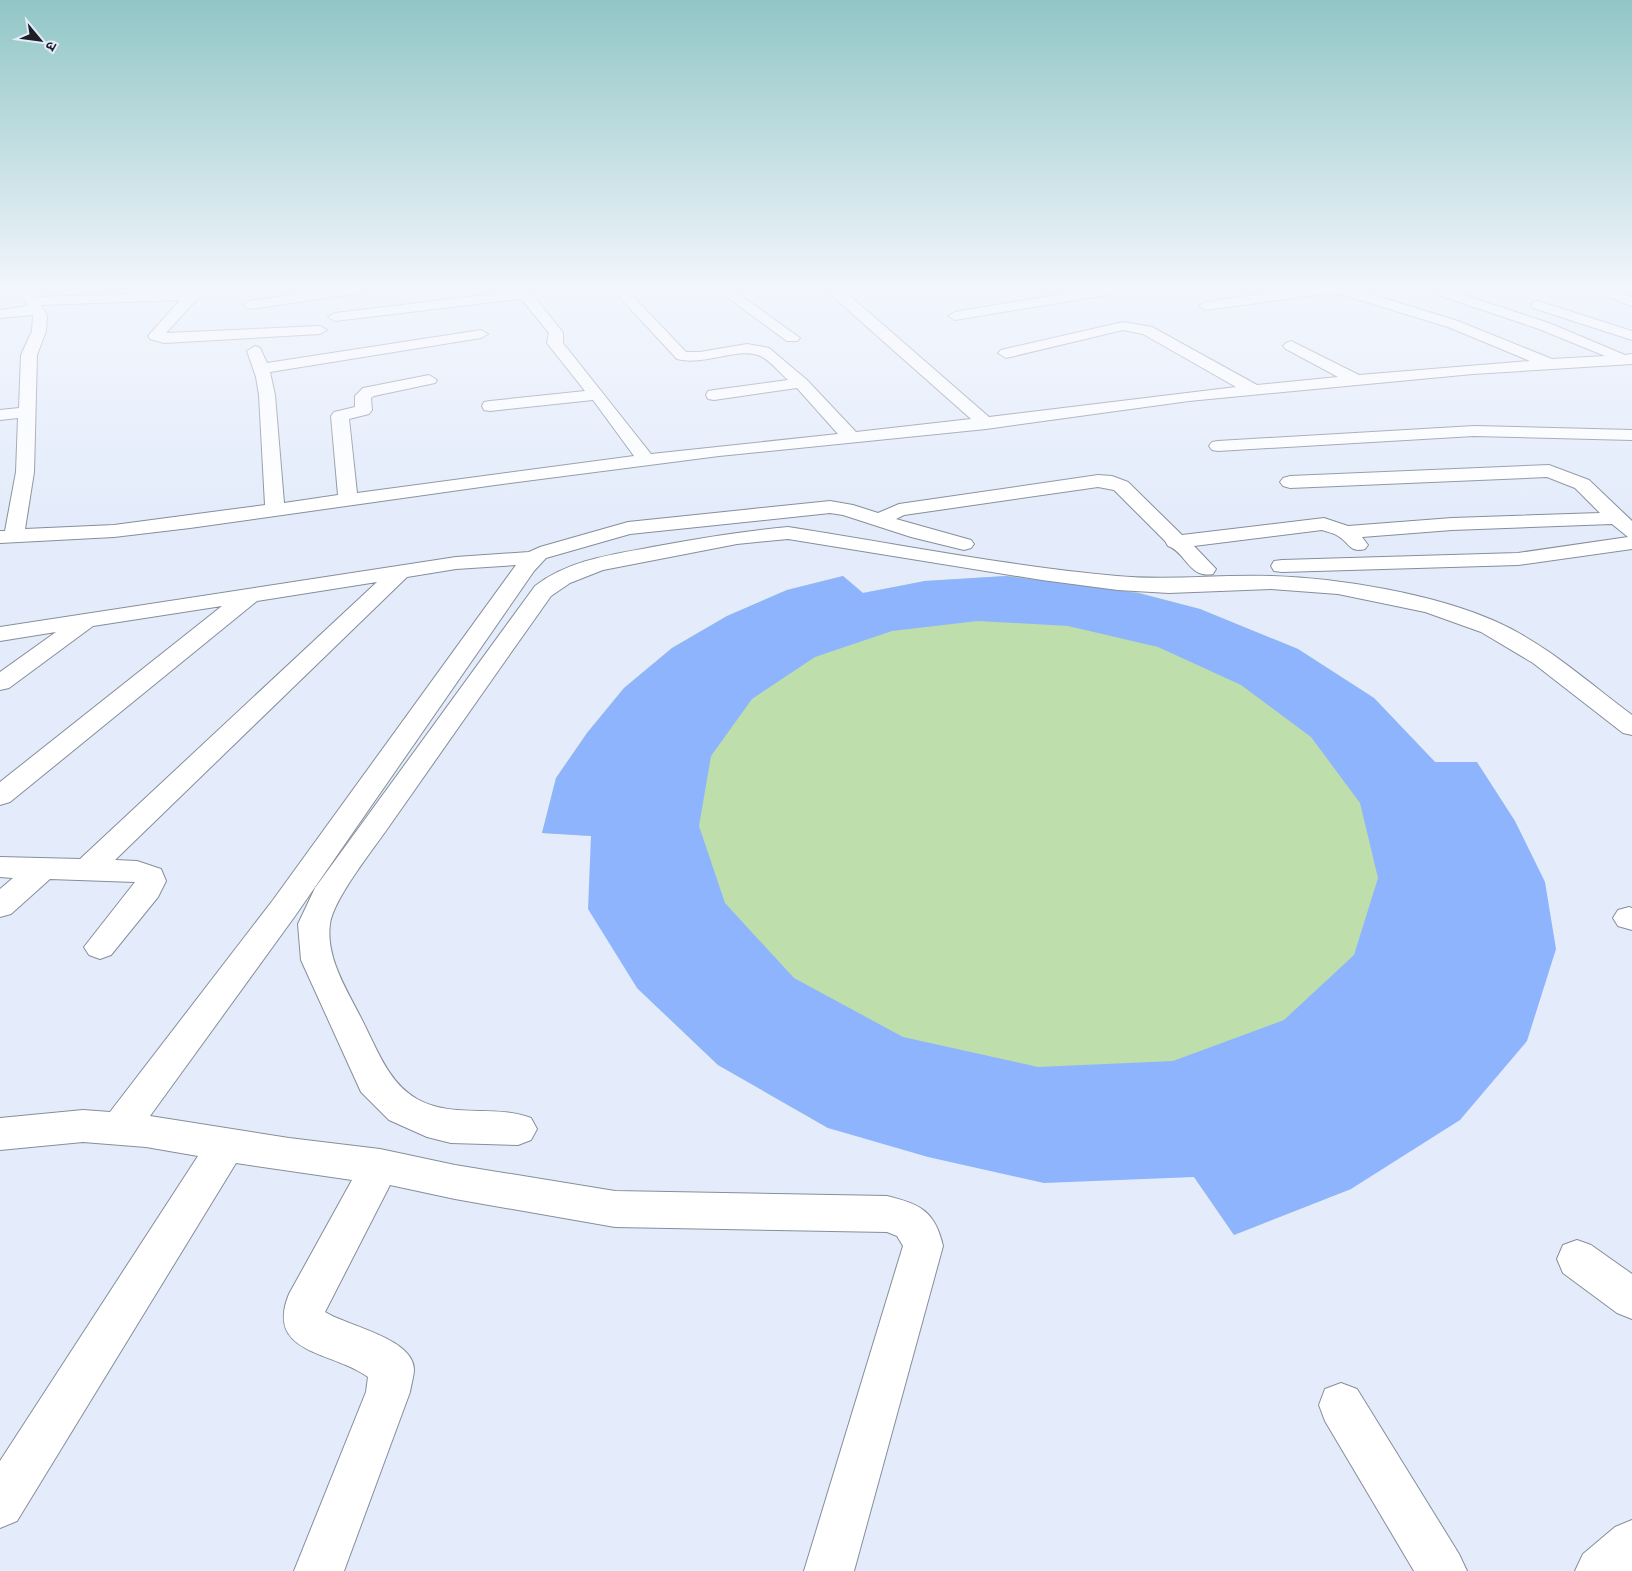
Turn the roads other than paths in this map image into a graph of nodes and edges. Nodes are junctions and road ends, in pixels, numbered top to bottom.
1 (29, 360) edge
2 (258, 360) edge
3 (316, 360) edge
4 (570, 360) edge
5 (777, 360) edge
6 (914, 360) edge
7 (1201, 360) edge
8 (1318, 360) edge
9 (1544, 360) edge
10 (1603, 360) edge
11 (1551, 363) junction
12 (262, 369) junction
13 (430, 380) dead end
14 (1356, 380) junction
15 (801, 383) junction
16 (1256, 391) junction
17 (598, 394) junction
18 (714, 395) dead end
19 (490, 406) dead end
20 (27, 412) junction
21 (0, 415) edge
22 (986, 424) junction
23 (1632, 435) edge
24 (1375, 438) junction
25 (852, 439) junction
26 (1218, 446) dead end
27 (646, 460) junction
28 (1416, 476) junction
29 (1290, 482) dead end
30 (348, 501) junction
31 (275, 511) junction
32 (879, 520) junction
33 (1625, 525) edge
34 (1346, 532) junction
35 (7, 537) edge
36 (1176, 542) junction
37 (1632, 543) edge
38 (532, 558) junction
39 (1374, 563) junction
40 (1205, 569) junction
41 (400, 572) junction
42 (250, 595) junction
43 (88, 620) junction
44 (0, 634) edge
45 (0, 683) edge
46 (1632, 727) edge
47 (0, 796) edge
48 (0, 866) edge
49 (43, 868) junction
50 (88, 869) junction
51 (0, 906) edge
52 (100, 947) dead end
53 (120, 1128) junction
54 (518, 1129) dead end
55 (8, 1139) edge
56 (226, 1145) junction
57 (380, 1166) junction
58 (1577, 1259) dead end
59 (1632, 1299) edge
60 (1342, 1405) dead end
61 (0, 1504) edge
62 (1632, 1544) edge
63 (319, 1571) edge
64 (830, 1571) edge
65 (1442, 1571) edge
66 (1600, 1571) edge

1 - 20 street
2 - 12 street
3 - 12 street
4 - 17 street
5 - 15 street
6 - 22 street
7 - 16 street
8 - 14 street
9 - 11 street
10 - 11 street
11 - 14 street
12 - 31 street
13 - 30 street
14 - 16 street
15 - 18 street
15 - 25 street
16 - 22 street
17 - 19 street
17 - 27 street
20 - 21 street
20 - 35 street
22 - 25 street
23 - 24 street
24 - 26 street
24 - 28 street
25 - 27 street
27 - 30 street
28 - 29 street
28 - 33 street
30 - 31 street
31 - 35 street
32 - 36 street
32 - 38 street
32 - 40 street
33 - 34 street
34 - 36 street
34 - 39 street
36 - 40 street
37 - 39 street
38 - 41 street
38 - 53 street
39 - 40 street
41 - 42 street
41 - 50 street
42 - 43 street
42 - 47 street
43 - 44 street
43 - 45 street
46 - 54 street
48 - 49 street
49 - 50 street
49 - 51 street
50 - 52 street
53 - 55 street
53 - 56 street
56 - 57 street
56 - 61 street
57 - 63 street
57 - 64 street
58 - 59 street
60 - 65 street
62 - 66 street

